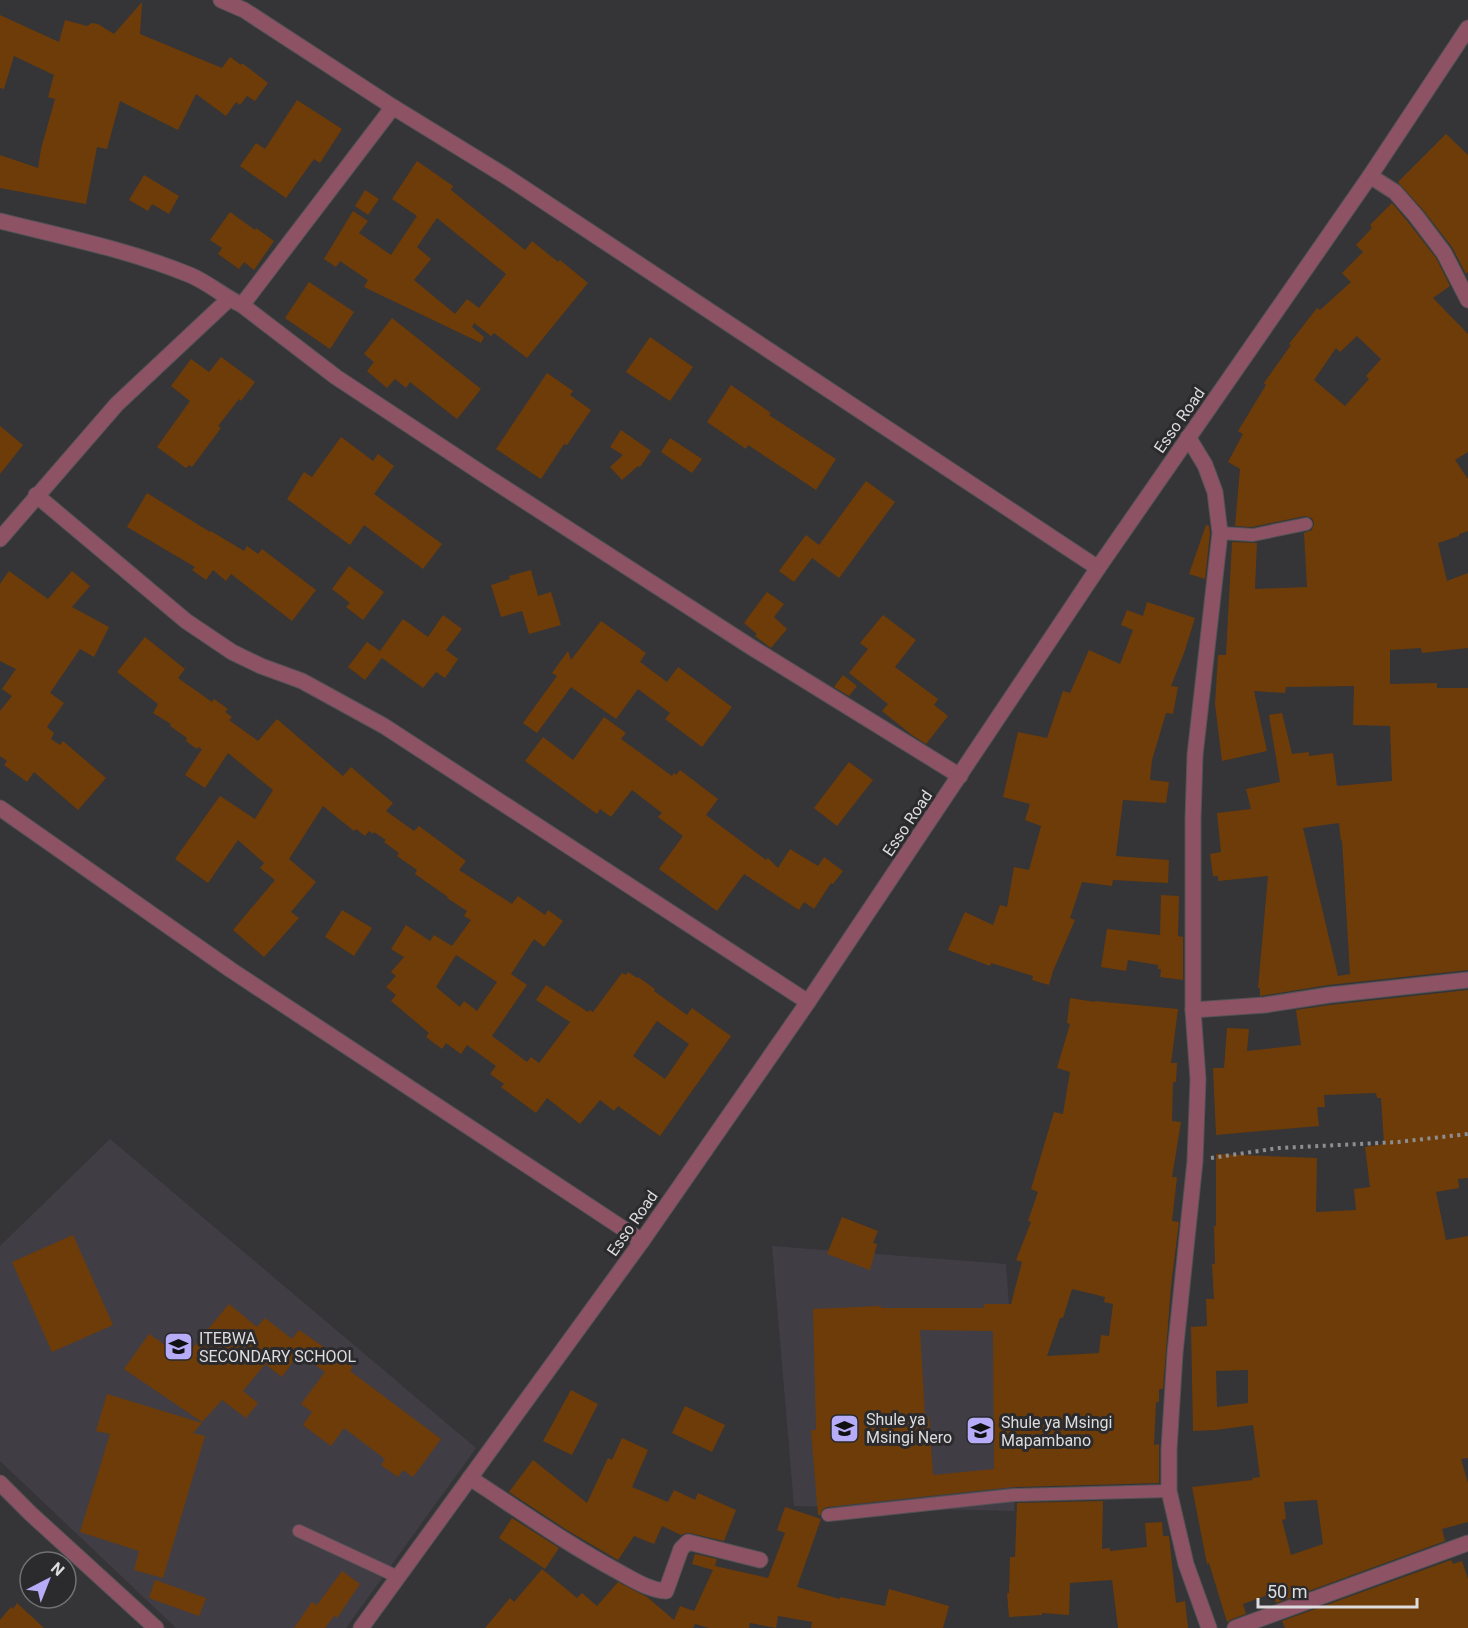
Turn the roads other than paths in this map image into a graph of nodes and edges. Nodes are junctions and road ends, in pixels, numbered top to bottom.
1 (221, 0) edge
2 (1468, 28) edge
3 (393, 107) junction
4 (1370, 176) junction
5 (0, 221) edge
6 (1468, 300) edge
7 (236, 302) junction
8 (1188, 437) junction
9 (36, 495) junction
10 (1306, 524) dead end
11 (1220, 533) junction
12 (0, 539) edge
13 (1098, 568) junction
14 (960, 776) junction
15 (0, 808) edge
16 (1468, 980) edge
17 (808, 1002) junction
18 (1193, 1010) junction
19 (642, 1241) junction
20 (470, 1478) junction
21 (0, 1483) edge
22 (1169, 1491) junction
23 (828, 1515) dead end
24 (299, 1531) dead end
25 (1468, 1543) edge
26 (760, 1560) dead end
27 (398, 1577) junction
28 (156, 1628) edge
29 (361, 1628) edge
30 (1209, 1628) edge
31 (1235, 1628) edge

1 - 3 street
2 - 4 street, Esso Road
3 - 7 street
3 - 13 street
4 - 6 street
4 - 8 street, Esso Road
5 - 7 street
7 - 9 street
7 - 14 street
8 - 11 street
8 - 13 street, Esso Road
9 - 12 street
9 - 17 street
10 - 11 lane
11 - 18 street
13 - 14 street, Esso Road
14 - 17 street, Esso Road
15 - 19 street
16 - 18 street
17 - 19 street, Esso Road
18 - 22 street
19 - 20 street, Esso Road
20 - 26 street
20 - 27 street, Esso Road
21 - 28 street
22 - 23 lane
22 - 30 street
24 - 27 lane
25 - 31 street
27 - 29 street, Esso Road

